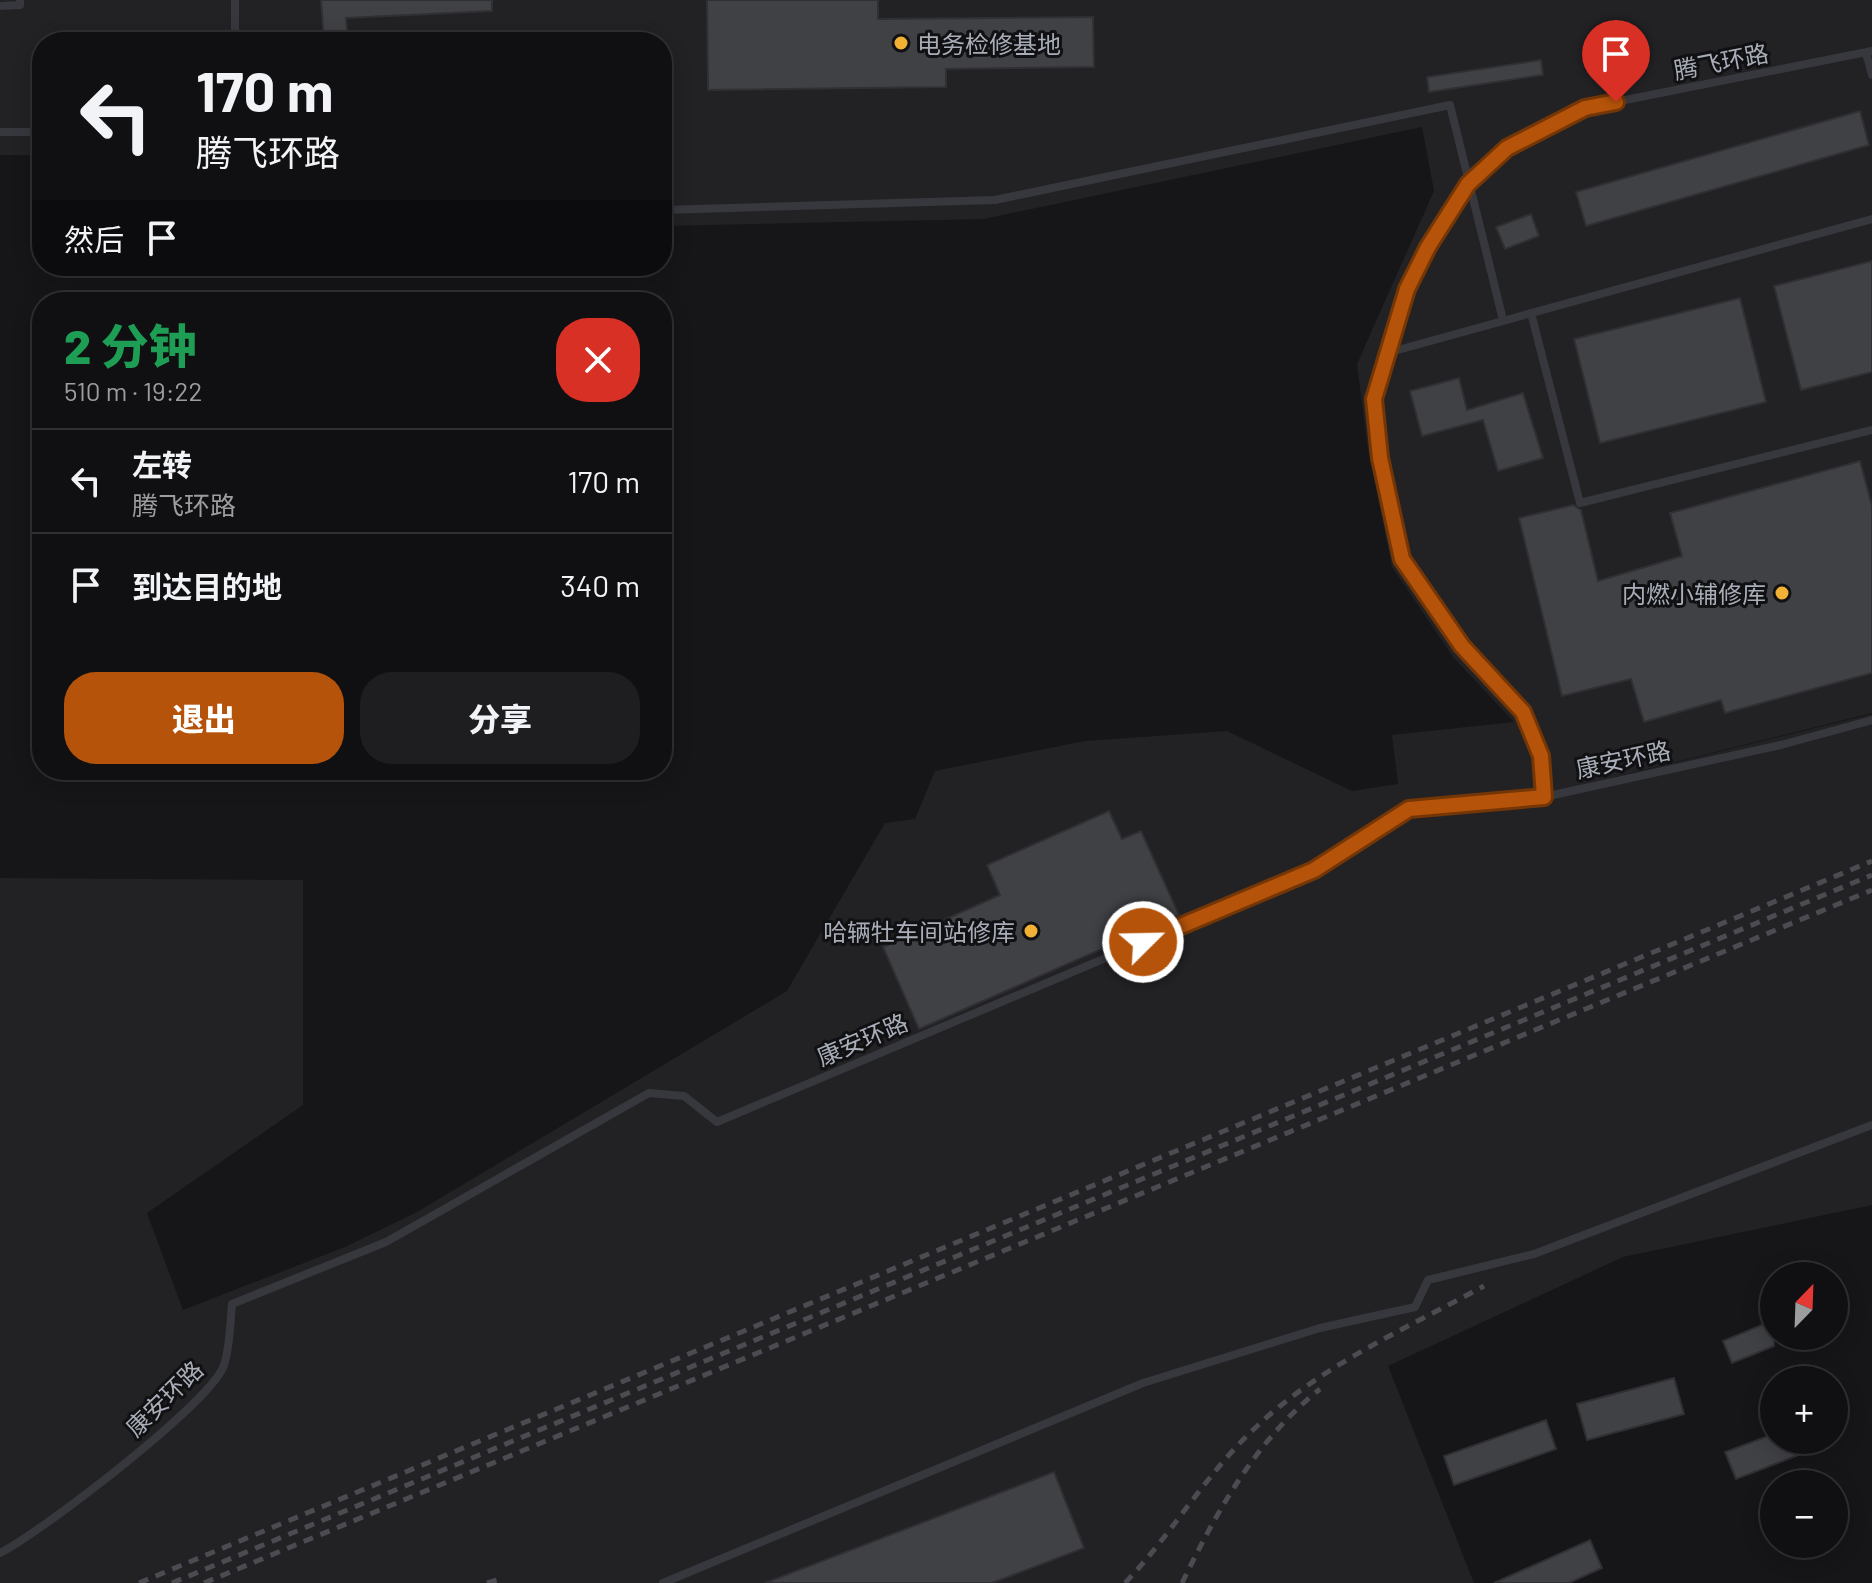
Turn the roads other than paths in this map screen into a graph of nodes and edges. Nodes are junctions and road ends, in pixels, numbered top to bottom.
1 (20, 0) edge
2 (235, 0) edge
3 (0, 6) edge
4 (235, 32) edge
5 (1869, 52) edge
6 (1872, 75) edge
7 (0, 132) edge
8 (32, 132) edge
9 (1468, 184) junction
10 (672, 210) edge
11 (1872, 219) edge
12 (1531, 313) junction
13 (1503, 320) junction
14 (1387, 353) junction
15 (1872, 430) edge
16 (1872, 720) edge
17 (1544, 797) junction
18 (1872, 1125) edge
19 (0, 1553) edge
20 (663, 1583) edge

1 - 3 lane
2 - 4 lane
5 - 6 lane
5 - 9 lane, 腾飞环路
7 - 8 lane
9 - 10 lane
9 - 13 lane
9 - 14 lane, 腾飞环路
11 - 12 lane
12 - 13 lane
12 - 15 lane
13 - 14 lane
14 - 17 lane, 腾飞环路
16 - 17 lane, 康安环路
17 - 19 lane, 康安环路
18 - 20 lane

